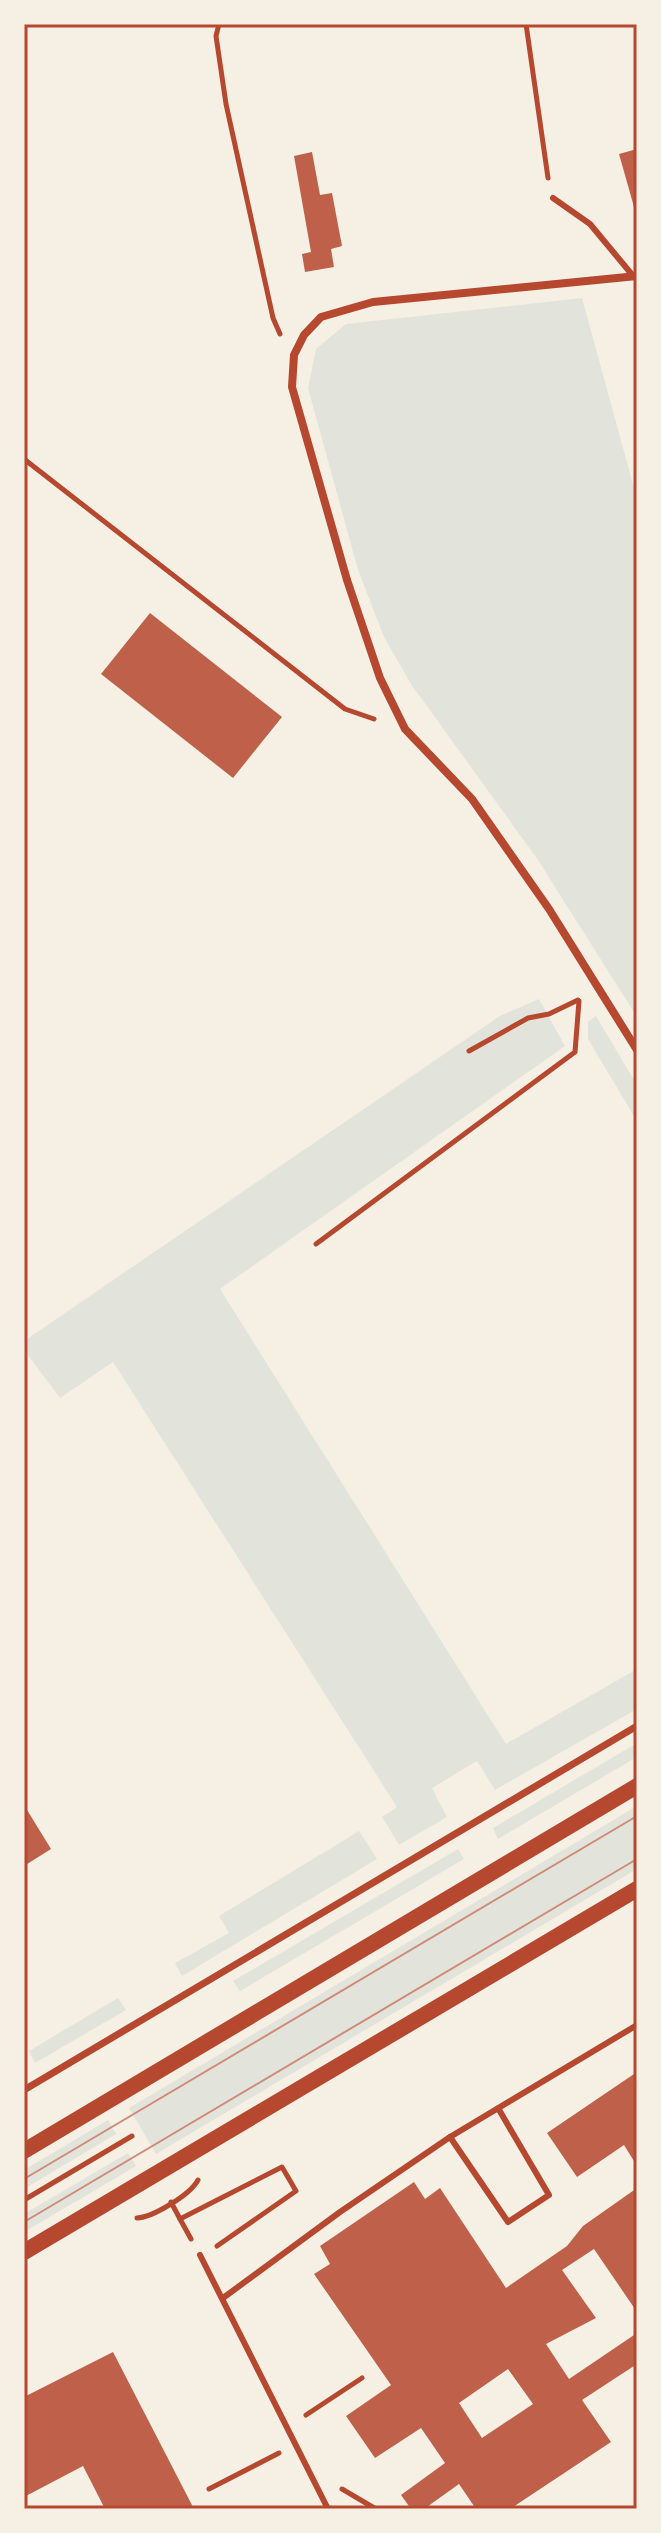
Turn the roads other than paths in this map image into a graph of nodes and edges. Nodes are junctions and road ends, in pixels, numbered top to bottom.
1 (553, 198) road end
2 (635, 277) edge
3 (637, 1050) edge
4 (637, 1726) edge
5 (637, 1786) edge
6 (637, 1889) edge
7 (637, 2025) edge
8 (24, 2090) edge
9 (498, 2108) junction
10 (450, 2137) junction
11 (24, 2151) edge
12 (24, 2252) edge
13 (200, 2255) road end
14 (223, 2298) junction
15 (328, 2509) edge

1 - 2 lane
2 - 3 street
4 - 8 street
5 - 11 main road
6 - 12 main road
7 - 9 lane
9 - 10 lane
9 - 10 lane
10 - 14 lane
13 - 14 lane
14 - 15 lane

